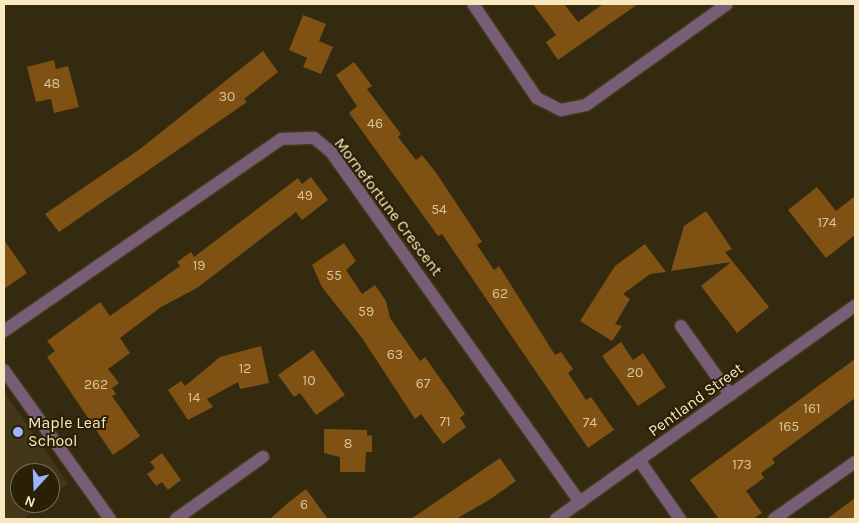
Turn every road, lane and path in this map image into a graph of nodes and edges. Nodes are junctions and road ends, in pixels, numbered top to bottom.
1 (473, 4) edge
2 (727, 4) edge
3 (855, 306) edge
4 (681, 326) dead end
5 (4, 331) edge
6 (4, 370) edge
7 (730, 395) junction
8 (263, 457) dead end
9 (639, 460) junction
10 (855, 462) edge
11 (580, 502) junction
12 (110, 519) edge
13 (176, 519) edge
14 (556, 519) edge
15 (680, 519) edge
16 (774, 519) edge

1 - 2 street
3 - 7 street, Pentland Street
4 - 7 street
5 - 11 street, Mornefortune Crescent
6 - 12 street
7 - 9 street, Pentland Street
8 - 13 street
9 - 11 street, Pentland Street
9 - 15 street
10 - 16 street
11 - 14 street, Pentland Street

